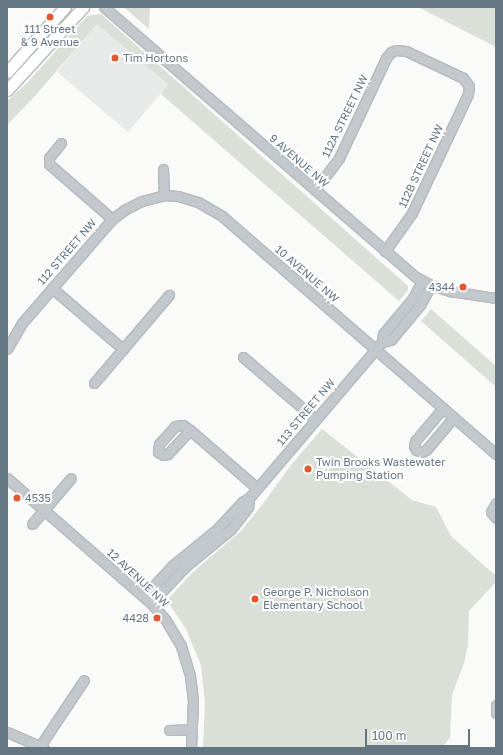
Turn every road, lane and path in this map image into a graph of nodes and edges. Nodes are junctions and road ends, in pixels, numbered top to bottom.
1 (65, 7) edge
2 (83, 7) edge
3 (104, 7) edge
4 (7, 72) edge
5 (469, 86) joint
6 (7, 90) edge
7 (61, 142) dead end
8 (163, 169) dead end
9 (315, 190) junction
10 (164, 195) junction
11 (112, 219) junction
12 (385, 251) junction
13 (422, 280) junction
14 (431, 285) junction
15 (52, 288) junction
16 (169, 295) dead end
17 (496, 298) edge
18 (382, 342) junction
19 (7, 348) edge
20 (122, 349) junction
21 (375, 349) junction
22 (243, 357) dead end
23 (94, 382) dead end
24 (443, 408) junction
25 (454, 417) junction
26 (315, 419) junction
27 (190, 430) dead end
28 (496, 454) edge
29 (7, 478) edge
30 (71, 478) dead end
31 (257, 488) junction
32 (249, 498) junction
33 (496, 503) edge
34 (44, 510) junction
35 (496, 518) edge
36 (32, 524) dead end
37 (144, 596) junction
38 (151, 603) junction
39 (84, 680) dead end
40 (496, 705) edge
41 (496, 713) edge
42 (192, 729) junction
43 (169, 730) dead end
44 (7, 732) edge
45 (42, 747) edge
46 (191, 748) edge

1 - 4 main road
2 - 6 main road
3 - 9 street, 9 AVENUE NW
5 - 9 street, 112A STREET NW
5 - 12 street, 112B STREET NW
7 - 11 street
8 - 10 street
9 - 12 street, 9 AVENUE NW
10 - 11 street, 112 STREET NW
10 - 21 street, 10 AVENUE NW
11 - 15 street, 112 STREET NW
12 - 13 street, 9 AVENUE NW
13 - 14 street, 9 AVENUE NW
13 - 18 street, 113 STREET NW
14 - 17 street, 9 AVENUE NW
14 - 18 street, 113 STREET NW
15 - 19 street, 112 STREET NW
15 - 20 street
16 - 20 street
18 - 21 street, 113 STREET NW
20 - 23 street
21 - 24 street, 10 AVENUE NW
21 - 26 street, 113 STREET NW
22 - 26 street
24 - 25 street, 10 AVENUE NW
24 - 25 street
25 - 28 street, 10 AVENUE NW
26 - 31 street, 113 STREET NW
27 - 31 street
29 - 34 street, 12 AVENUE NW
30 - 34 street
31 - 32 street, 113 STREET NW
32 - 37 street, 113 STREET NW
32 - 38 street, 113 STREET NW
33 - 35 street
34 - 36 street
34 - 37 street, 12 AVENUE NW
37 - 38 street, 12 AVENUE NW
38 - 42 street, 12 AVENUE NW
39 - 45 street
40 - 41 street
42 - 43 street
42 - 46 street, 12 AVENUE NW
44 - 45 street

